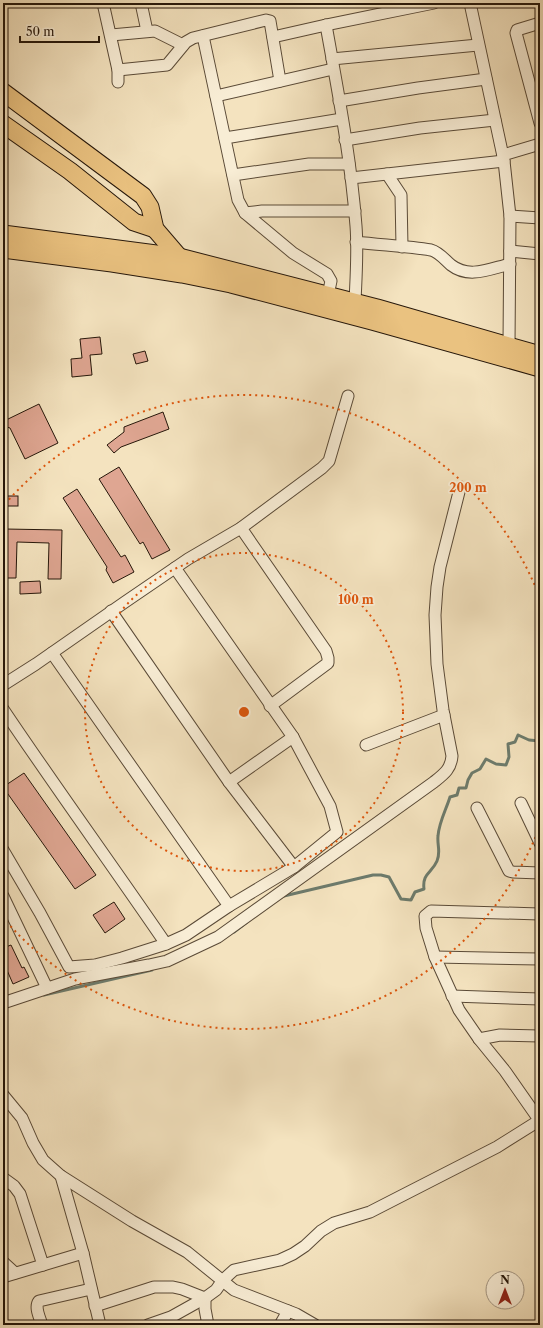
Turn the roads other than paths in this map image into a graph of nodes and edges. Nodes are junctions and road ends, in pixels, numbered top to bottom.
1 (103, 3) edge
2 (141, 3) edge
3 (434, 3) edge
4 (470, 3) edge
5 (540, 23) edge
6 (326, 25) junction
7 (147, 31) junction
8 (111, 35) junction
9 (203, 36) junction
10 (273, 37) junction
11 (183, 45) junction
12 (478, 45) junction
13 (333, 64) junction
14 (118, 70) junction
15 (486, 79) junction
16 (280, 81) junction
17 (118, 82) dead end
18 (3, 92) edge
19 (216, 96) junction
20 (339, 101) junction
21 (342, 120) junction
22 (495, 120) junction
23 (3, 124) edge
24 (540, 124) edge
25 (226, 138) junction
26 (345, 140) junction
27 (540, 144) edge
28 (503, 158) junction
29 (349, 164) junction
30 (387, 174) junction
31 (233, 175) junction
32 (351, 178) junction
33 (355, 211) junction
34 (245, 213) junction
35 (510, 216) junction
36 (540, 218) edge
37 (156, 229) junction
38 (3, 234) edge
39 (356, 242) junction
40 (402, 248) junction
41 (3, 249) edge
42 (510, 251) junction
43 (540, 254) edge
44 (180, 258) junction
45 (510, 264) junction
46 (182, 274) junction
47 (328, 295) junction
48 (355, 302) junction
49 (374, 314) junction
50 (509, 346) junction
51 (540, 355) edge
52 (540, 368) edge
53 (348, 396) dead end
54 (459, 492) dead end
55 (241, 528) junction
56 (175, 568) junction
57 (111, 611) junction
58 (52, 653) junction
59 (3, 685) edge
60 (270, 706) junction
61 (3, 709) edge
62 (444, 715) junction
63 (292, 737) junction
64 (366, 745) dead end
65 (229, 782) junction
66 (521, 804) dead end
67 (477, 808) dead end
68 (540, 843) edge
69 (3, 850) edge
70 (294, 867) junction
71 (540, 873) edge
72 (3, 896) edge
73 (229, 906) junction
74 (540, 914) edge
75 (166, 944) junction
76 (435, 957) junction
77 (540, 958) edge
78 (47, 988) junction
79 (452, 996) junction
80 (540, 998) edge
81 (3, 1003) edge
82 (540, 1036) edge
83 (479, 1039) junction
84 (3, 1095) edge
85 (540, 1120) edge
86 (61, 1176) junction
87 (3, 1178) edge
88 (83, 1253) junction
89 (3, 1262) edge
90 (43, 1265) junction
91 (15, 1273) junction
92 (3, 1277) edge
93 (223, 1280) junction
94 (91, 1289) junction
95 (205, 1298) junction
96 (95, 1306) junction
97 (288, 1311) junction
98 (42, 1325) edge
99 (100, 1325) edge
100 (148, 1325) edge
101 (208, 1325) edge
102 (280, 1325) edge
103 (315, 1325) edge

1 - 8 street
2 - 7 street
3 - 6 street
4 - 12 street
5 - 24 street
6 - 10 street
6 - 13 street
7 - 8 street
7 - 11 street
8 - 14 street
9 - 10 street
9 - 11 street
9 - 19 street
10 - 16 street
11 - 14 street
12 - 13 street
12 - 15 street
13 - 16 street
13 - 20 street
14 - 17 street
15 - 20 street
15 - 22 street
16 - 19 street
18 - 37 main road
19 - 25 street
20 - 21 street
21 - 25 street
21 - 26 street
22 - 26 street
22 - 28 street
23 - 37 main road
25 - 31 street
26 - 29 street
27 - 28 street
28 - 30 street
28 - 35 street
29 - 31 street
29 - 32 street
30 - 32 street
30 - 40 street
31 - 34 street
32 - 33 street
33 - 34 street
33 - 39 street
34 - 47 street
35 - 36 street
35 - 42 street
37 - 44 main road
38 - 44 main road
39 - 40 street
39 - 48 street
40 - 45 street
41 - 46 main road
42 - 43 street
42 - 45 street
44 - 46 main road
44 - 47 main road
45 - 50 street
46 - 49 main road
47 - 48 main road
48 - 49 main road
49 - 50 main road
49 - 52 main road
50 - 51 main road
53 - 55 street
54 - 62 street
55 - 56 street
55 - 60 street
56 - 57 street
56 - 60 street
57 - 58 street
57 - 65 street
58 - 59 street
58 - 73 street
60 - 63 street
61 - 75 street
62 - 64 street
62 - 78 street
63 - 65 street
63 - 70 street
65 - 70 street
66 - 68 street
67 - 71 street
69 - 75 street
70 - 73 street
72 - 78 street
73 - 75 street
74 - 76 street
76 - 77 street
76 - 79 street
78 - 81 street
79 - 80 street
79 - 83 street
82 - 83 street
83 - 85 street
84 - 86 street
85 - 93 street
86 - 88 street
86 - 93 street
87 - 90 street
88 - 90 street
88 - 94 street
89 - 91 street
90 - 91 street
91 - 92 street
93 - 95 street
93 - 97 street
94 - 96 street
94 - 98 street
95 - 96 street
95 - 100 street
95 - 101 street
96 - 99 street
97 - 102 street
97 - 103 street

